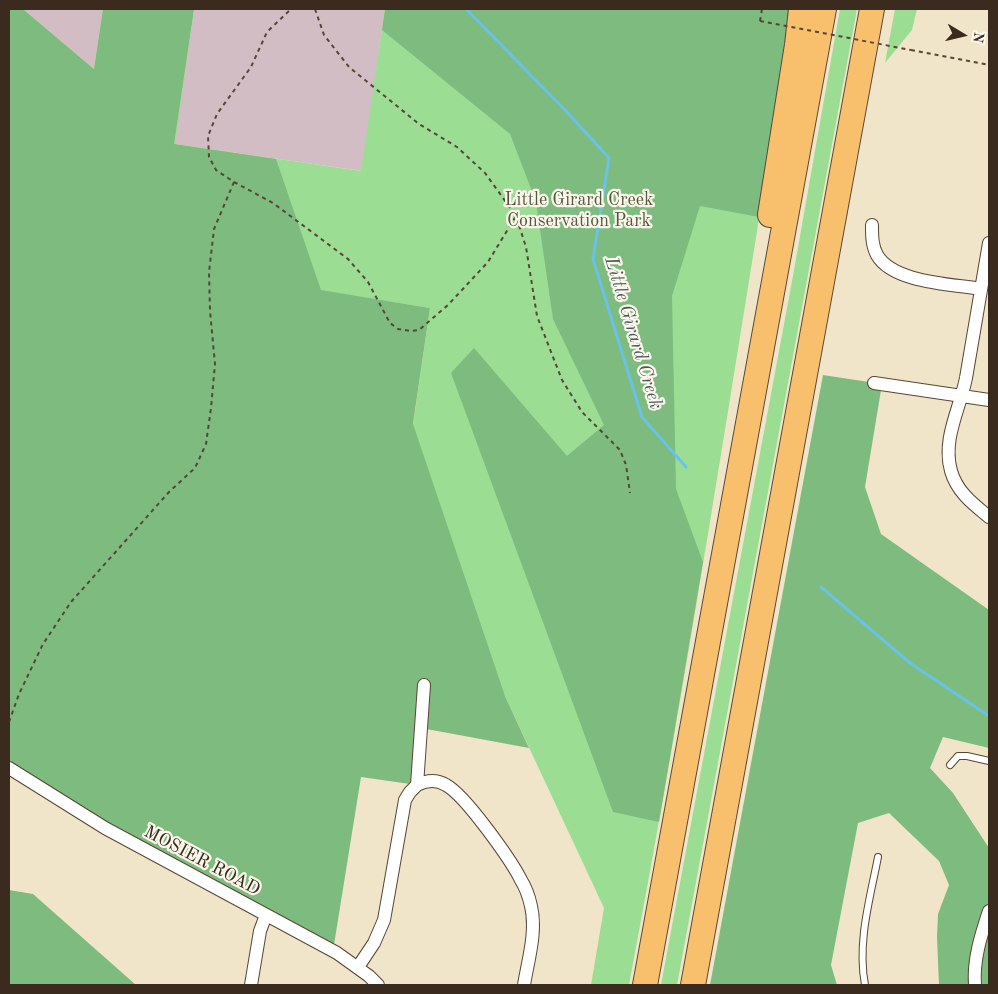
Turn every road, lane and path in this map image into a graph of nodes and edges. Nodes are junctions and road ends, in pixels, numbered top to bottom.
1 (290, 9) edge
2 (315, 9) edge
3 (762, 9) edge
4 (801, 9) edge
5 (824, 9) edge
6 (872, 9) edge
7 (887, 9) edge
8 (989, 65) edge
9 (234, 182) junction
10 (516, 216) junction
11 (833, 223) junction
12 (872, 225) dead end
13 (989, 243) edge
14 (981, 289) junction
15 (874, 383) dead end
16 (755, 384) junction
17 (961, 396) junction
18 (989, 400) edge
19 (630, 494) dead end
20 (989, 517) edge
21 (424, 685) dead end
22 (9, 722) edge
23 (989, 761) edge
24 (950, 765) dead end
25 (9, 768) edge
26 (417, 785) junction
27 (878, 856) dead end
28 (989, 911) edge
29 (266, 915) junction
30 (358, 967) junction
31 (251, 985) edge
32 (378, 985) edge
33 (524, 985) edge
34 (645, 985) edge
35 (693, 985) edge
36 (865, 985) edge
37 (976, 985) edge

1 - 9 path
2 - 10 path
3 - 8 path, bridge
4 - 16 highway
5 - 16 highway
6 - 11 highway
7 - 11 highway
9 - 10 path
9 - 22 path
10 - 19 path
11 - 35 highway
12 - 14 street
13 - 14 street
14 - 17 street
15 - 17 street
16 - 34 highway
17 - 18 street
17 - 20 street
21 - 26 street
23 - 24 lane
25 - 29 street, MOSIER ROAD
26 - 30 street
26 - 33 street
27 - 36 lane
28 - 37 street
29 - 30 street, MOSIER ROAD
29 - 31 street
30 - 32 street, MOSIER ROAD

